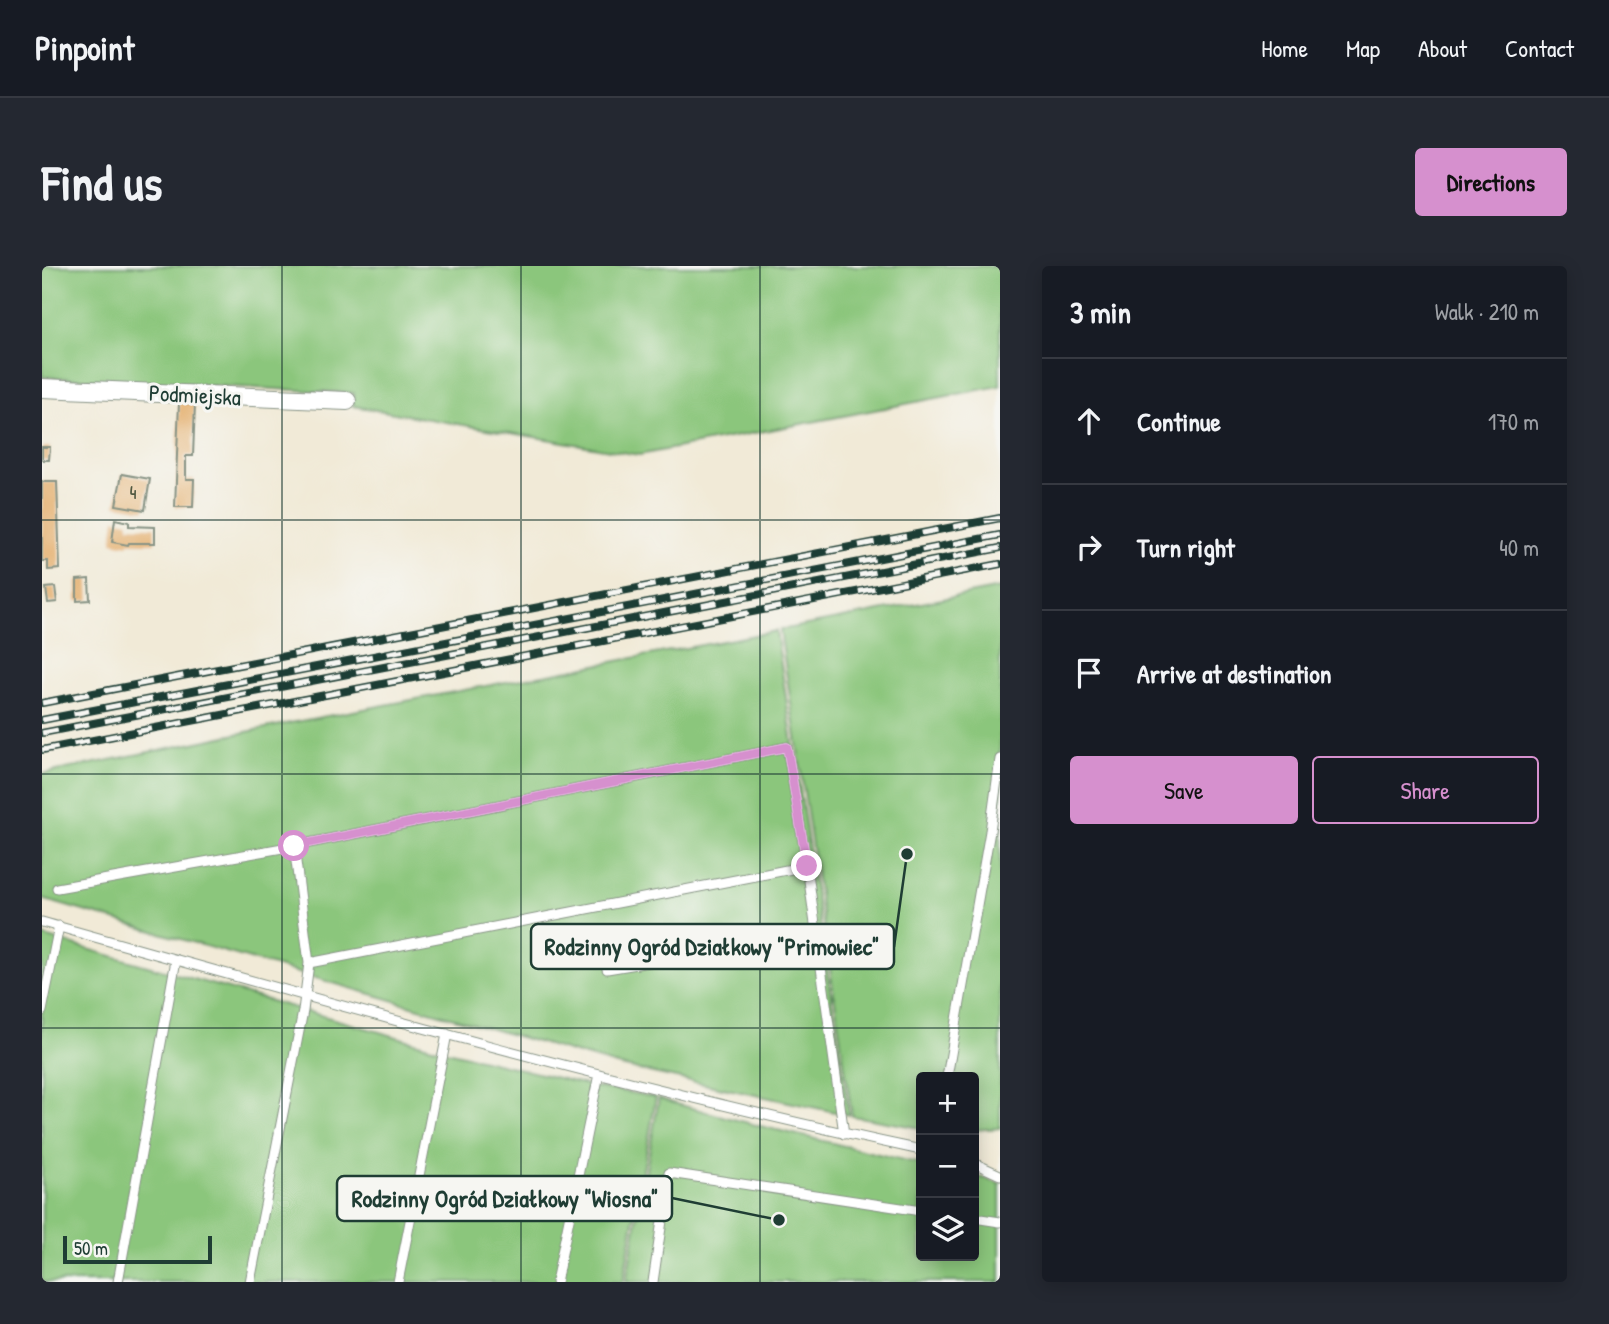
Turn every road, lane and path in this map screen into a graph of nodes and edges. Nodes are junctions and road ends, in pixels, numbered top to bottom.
1 (42, 388) edge
2 (347, 401) dead end
3 (1000, 759) edge
4 (995, 830) edge
5 (294, 846) junction
6 (807, 866) junction
7 (57, 888) dead end
8 (42, 922) edge
9 (59, 926) junction
10 (818, 934) junction
11 (176, 960) junction
12 (309, 963) junction
13 (607, 969) dead end
14 (305, 996) junction
15 (42, 1007) edge
16 (447, 1034) junction
17 (948, 1072) edge
18 (599, 1074) junction
19 (844, 1134) junction
20 (916, 1149) edge
21 (979, 1165) edge
22 (1000, 1175) edge
23 (916, 1210) edge
24 (979, 1219) edge
25 (1000, 1222) edge
26 (118, 1282) edge
27 (250, 1282) edge
28 (398, 1282) edge
29 (556, 1282) edge
30 (653, 1282) edge

1 - 2 street, Podmiejska
3 - 4 lane
4 - 17 lane
5 - 6 lane
5 - 7 lane
5 - 12 lane
6 - 10 lane
6 - 12 lane
8 - 9 lane
9 - 11 lane
9 - 15 lane
10 - 13 lane
10 - 19 lane
11 - 14 lane
11 - 26 lane
12 - 14 lane
14 - 16 lane
14 - 27 lane
16 - 18 lane
16 - 28 lane
18 - 19 lane
18 - 29 lane
19 - 20 lane
21 - 22 lane
23 - 30 lane
24 - 25 lane

